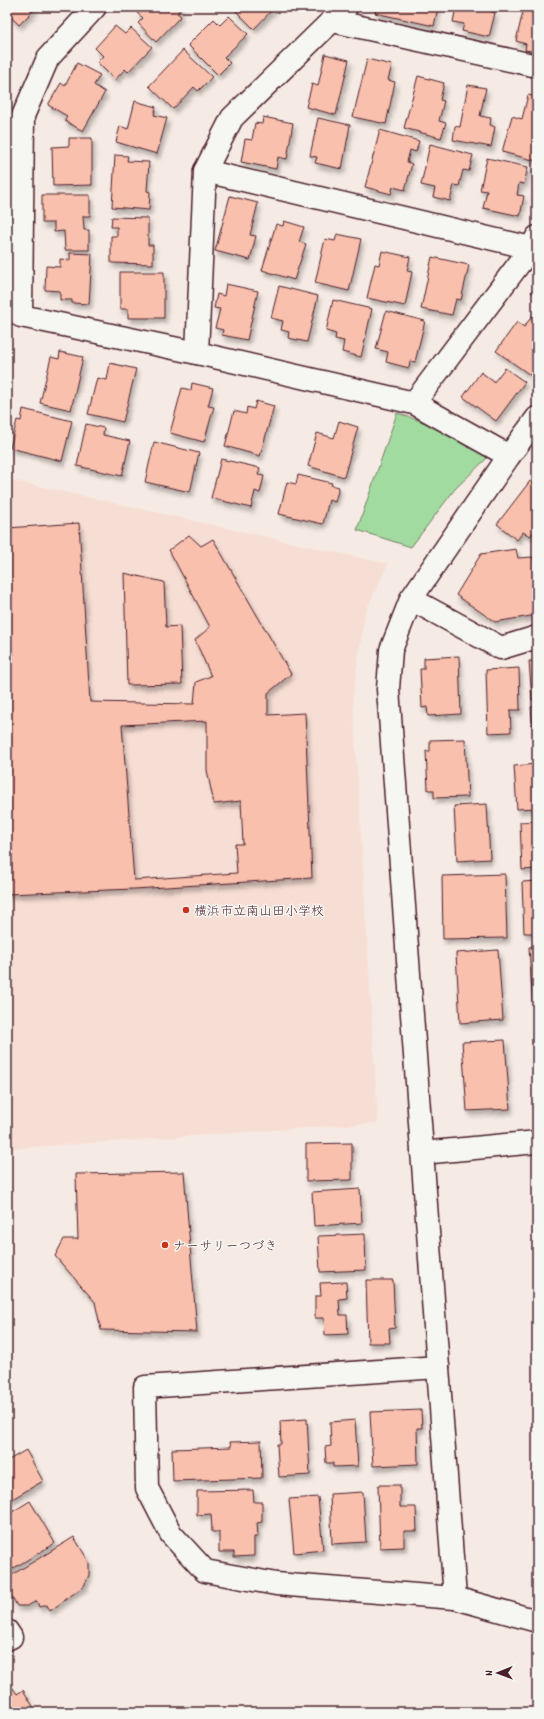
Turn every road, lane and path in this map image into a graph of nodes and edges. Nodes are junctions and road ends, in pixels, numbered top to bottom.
1 (95, 7) edge
2 (339, 14) edge
3 (537, 66) edge
4 (205, 171) junction
5 (534, 242) edge
6 (197, 353) junction
7 (414, 403) junction
8 (537, 418) edge
9 (509, 456) junction
10 (411, 599) junction
11 (537, 638) edge
12 (537, 1142) edge
13 (422, 1153) junction
14 (438, 1367) junction
15 (455, 1598) junction
16 (537, 1621) edge
17 (7, 1631) edge
18 (7, 1639) edge

1 - 6 street
2 - 3 street
2 - 4 street
4 - 5 street
4 - 6 street
5 - 7 street
6 - 7 street
7 - 9 street
8 - 9 street
9 - 10 street
10 - 11 street
10 - 13 street
12 - 13 street
13 - 14 street
14 - 15 street
14 - 15 street
15 - 16 street
17 - 18 street

